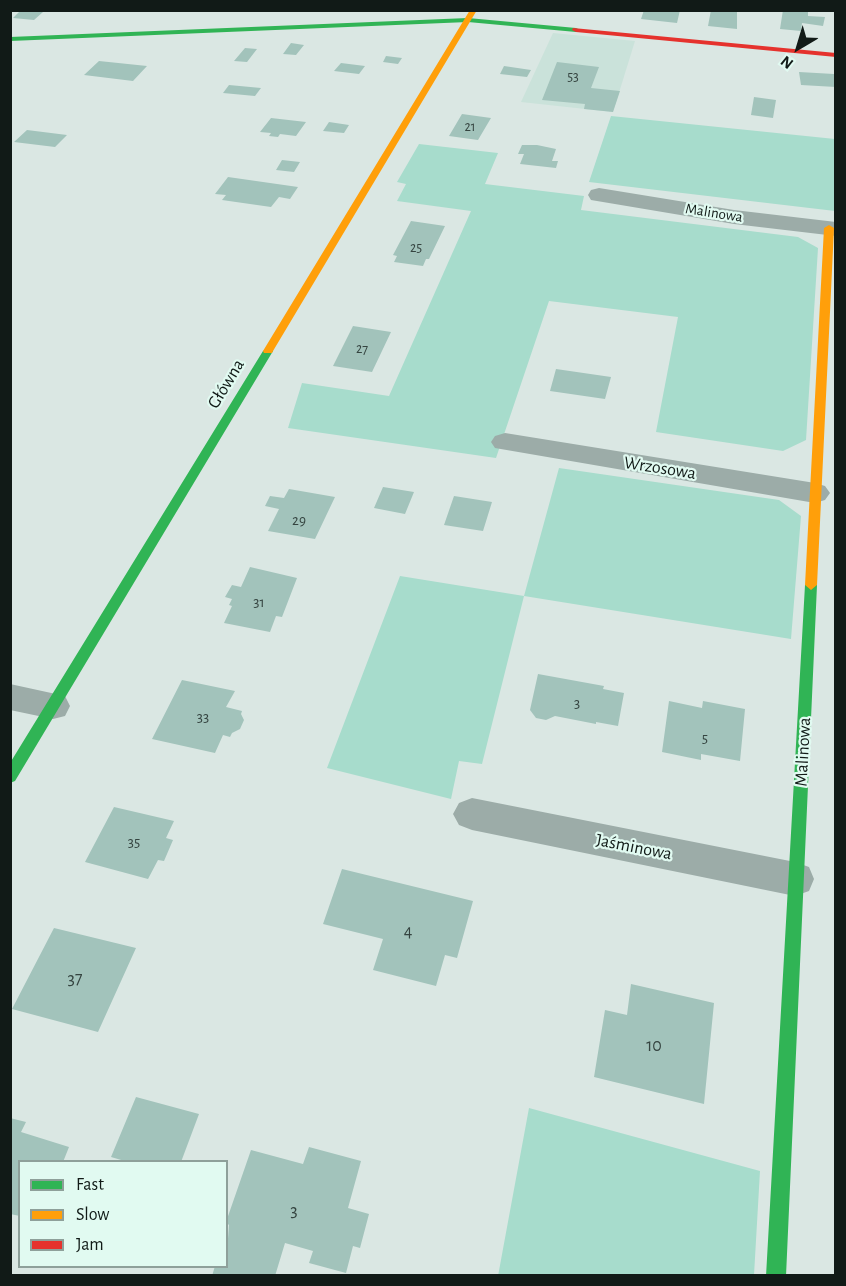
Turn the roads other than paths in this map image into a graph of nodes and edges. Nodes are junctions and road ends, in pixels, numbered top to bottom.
1 (471, 15) edge
2 (10, 39) edge
3 (836, 55) edge
4 (599, 195) dead end
5 (832, 229) edge
6 (505, 442) dead end
7 (815, 494) junction
8 (10, 697) edge
9 (53, 706) junction
10 (10, 777) edge
11 (472, 814) dead end
12 (795, 879) junction
13 (776, 1275) edge

1 - 2 street
1 - 3 street
1 - 9 street, Główna
4 - 5 street, Malinowa
5 - 7 street, Malinowa
6 - 7 street, Wrzosowa
7 - 12 street, Malinowa
8 - 9 street
9 - 10 street, Główna
11 - 12 street, Jaśminowa
12 - 13 street, Malinowa

